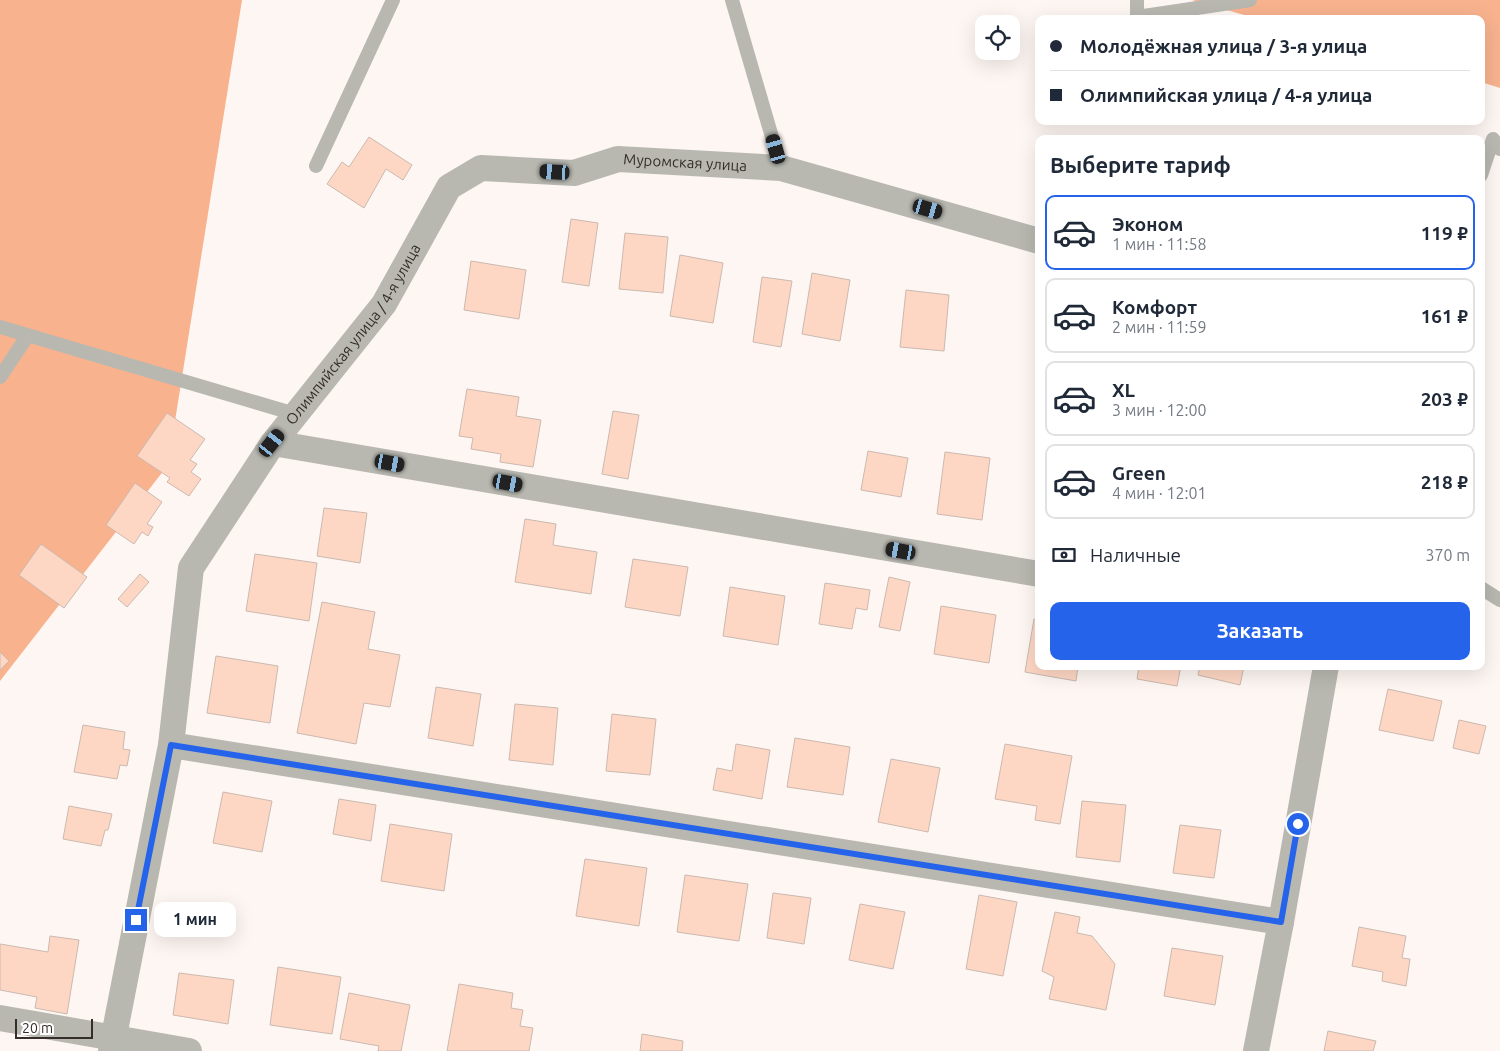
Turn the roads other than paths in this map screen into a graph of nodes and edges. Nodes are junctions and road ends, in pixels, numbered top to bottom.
1 (393, 0) edge
2 (732, 0) edge
3 (1137, 0) edge
4 (1250, 0) edge
5 (1138, 15) edge
6 (1151, 15) edge
7 (1500, 150) edge
8 (1485, 163) edge
9 (316, 166) dead end
10 (781, 168) junction
11 (449, 187) joint
12 (1035, 239) edge
13 (0, 327) edge
14 (28, 336) junction
15 (0, 378) edge
16 (296, 414) junction
17 (272, 443) junction
18 (1035, 573) edge
19 (1485, 591) edge
20 (1500, 600) edge
21 (1325, 670) edge
22 (171, 745) junction
23 (1281, 922) junction
24 (0, 1018) edge
25 (112, 1044) edge
26 (189, 1051) edge
27 (1256, 1051) edge

1 - 9 lane
2 - 10 lane
3 - 5 lane
4 - 6 lane
7 - 8 lane
10 - 11 street, Муромская улица
10 - 12 street, Муромская улица
11 - 16 street, Олимпийская улица / 4-я улица
13 - 14 lane
14 - 15 lane
14 - 16 lane
16 - 17 street, Олимпийская улица / 4-я улица
17 - 18 street
17 - 22 street, Олимпийская улица / 4-я улица
19 - 20 lane
21 - 23 street
22 - 23 street
22 - 25 street, Олимпийская улица / 4-я улица
23 - 27 street
24 - 25 street
25 - 26 street

